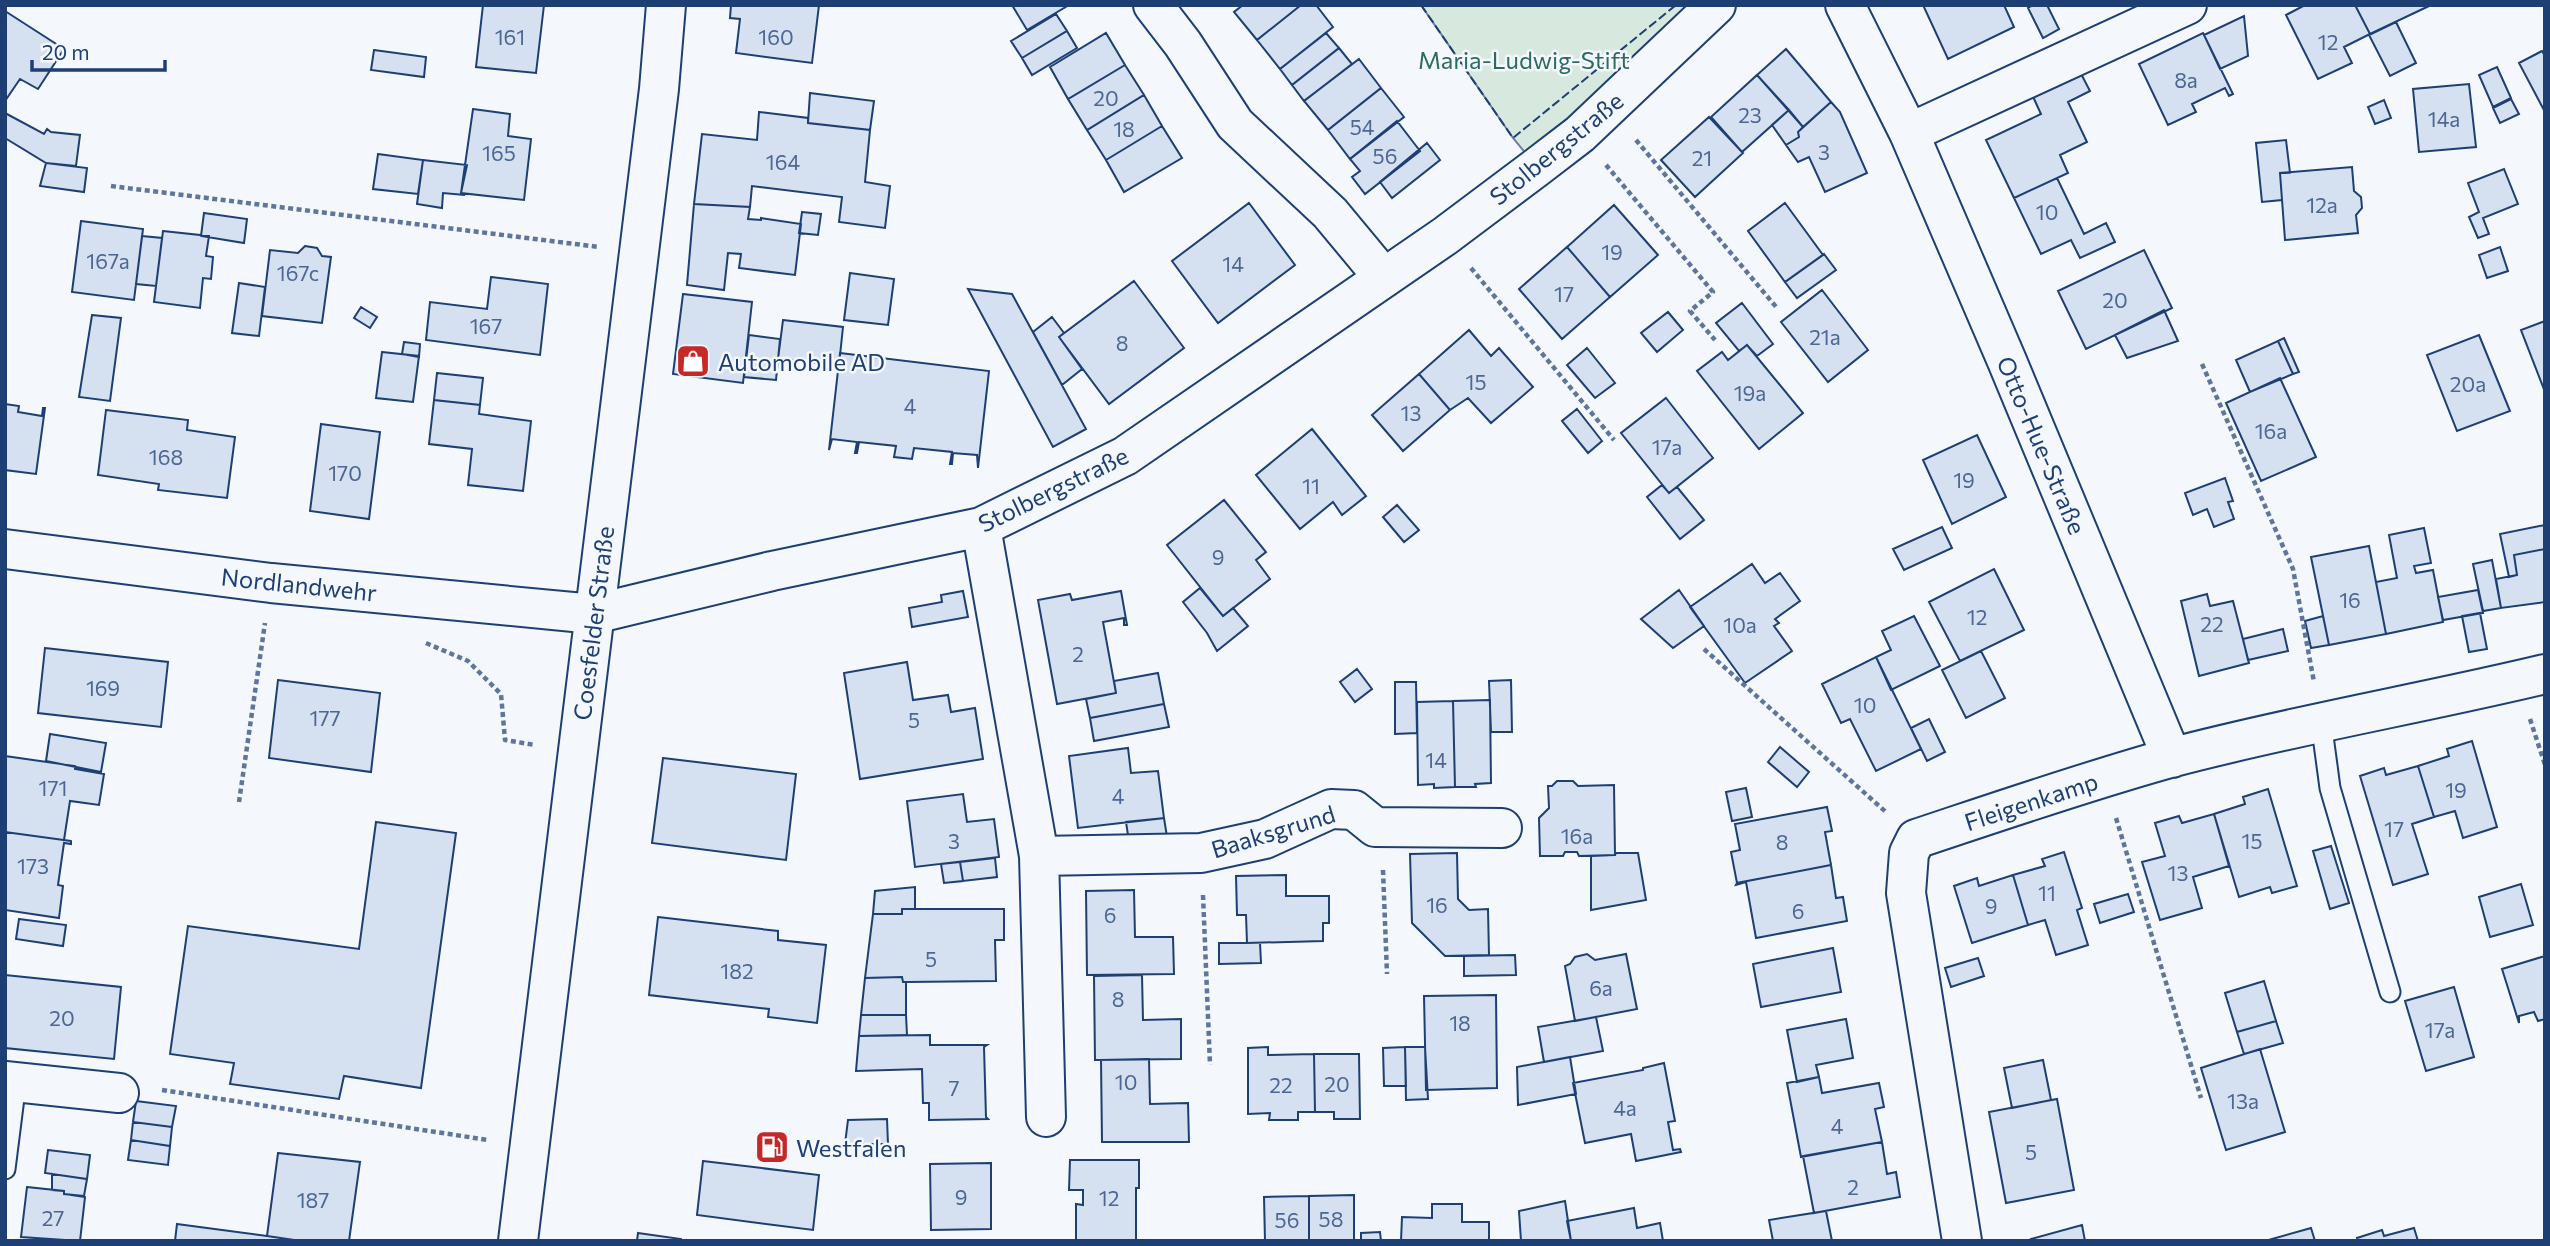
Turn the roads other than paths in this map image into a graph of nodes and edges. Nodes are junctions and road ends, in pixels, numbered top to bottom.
1 (666, 5) edge
2 (1153, 5) edge
3 (1717, 5) edge
4 (1845, 5) edge
5 (2188, 5) edge
6 (1909, 132) junction
7 (1384, 278) junction
8 (982, 527) junction
9 (5, 549) edge
10 (594, 614) junction
11 (2545, 674) edge
12 (2320, 721) junction
13 (2172, 758) junction
14 (1502, 828) dead end
15 (1039, 856) junction
16 (2390, 992) dead end
17 (11, 1081) edge
18 (119, 1093) road end
19 (1046, 1116) dead end
20 (5, 1169) edge
21 (518, 1241) edge
22 (1962, 1241) edge

1 - 10 street, Coesfelder Straße
2 - 7 street
3 - 7 street, Stolbergstraße
4 - 6 street, Otto-Hue-Straße
5 - 6 street
6 - 13 street, Otto-Hue-Straße
7 - 8 street, Stolbergstraße
8 - 10 street, Stolbergstraße
8 - 15 street
9 - 10 street, Nordlandwehr
10 - 21 street, Coesfelder Straße
11 - 12 street, Fleigenkamp
12 - 13 street, Fleigenkamp
12 - 16 lane
13 - 22 street, Fleigenkamp
14 - 15 street, Baaksgrund
15 - 19 street
17 - 18 street
17 - 20 lane

